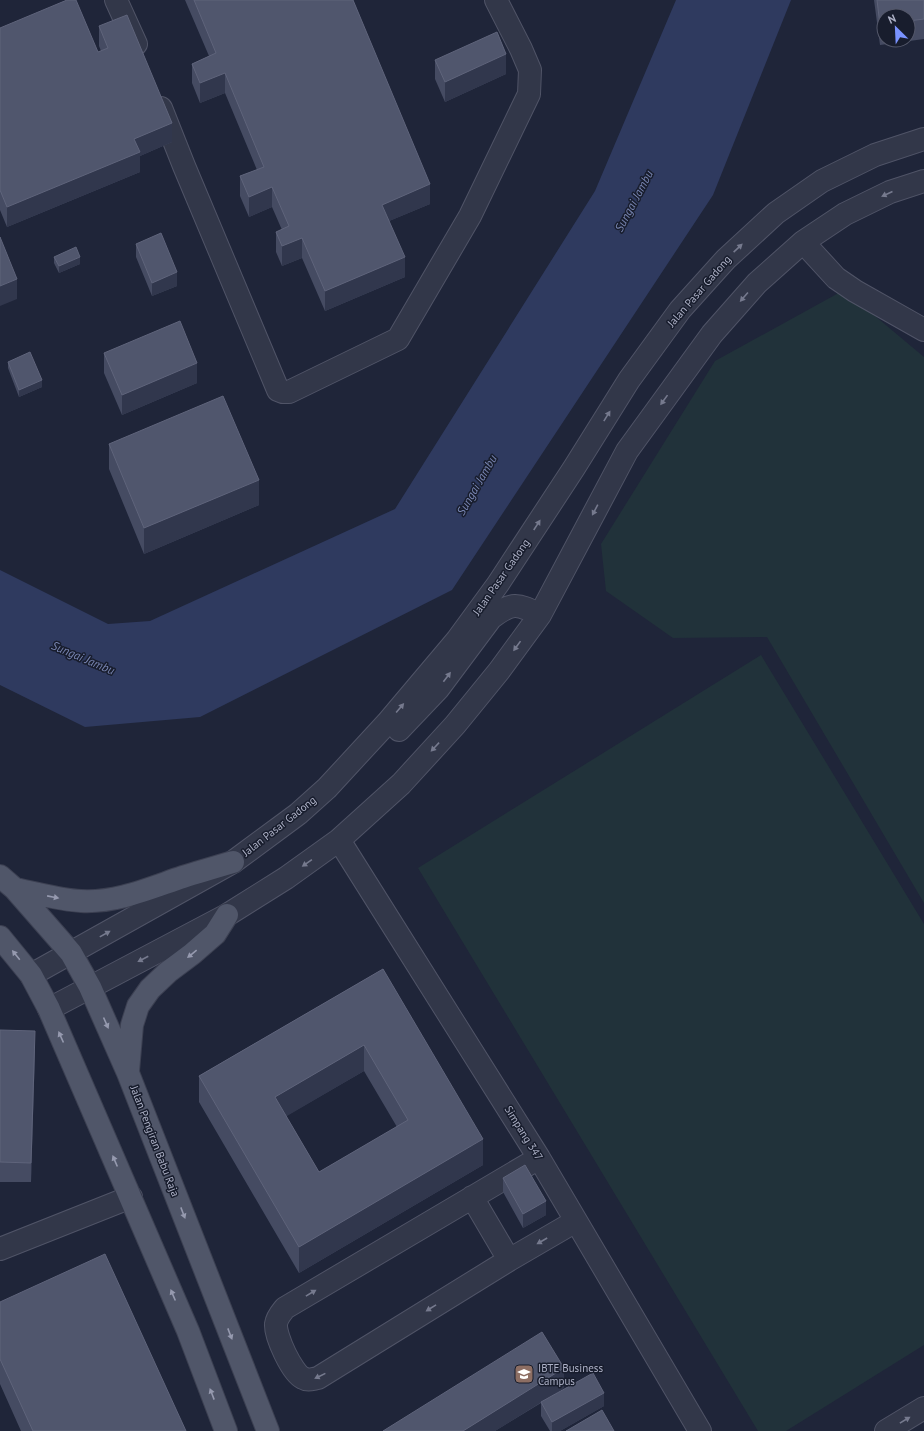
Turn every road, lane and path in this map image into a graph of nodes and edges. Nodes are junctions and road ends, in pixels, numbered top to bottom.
1 (116, 0) edge
2 (496, 0) edge
3 (145, 66) edge
4 (153, 87) edge
5 (924, 139) edge
6 (924, 181) edge
7 (803, 242) junction
8 (924, 330) edge
9 (540, 615) junction
10 (326, 788) junction
11 (339, 840) junction
12 (233, 862) junction
13 (7, 882) edge
14 (227, 915) junction
15 (0, 937) edge
16 (70, 953) junction
17 (32, 975) junction
18 (90, 987) junction
19 (49, 1009) junction
20 (128, 1073) junction
21 (539, 1158) junction
22 (131, 1197) junction
23 (472, 1197) junction
24 (576, 1221) junction
25 (0, 1249) edge
26 (509, 1260) junction
27 (924, 1408) edge
28 (226, 1431) edge
29 (268, 1431) edge
30 (699, 1431) edge
31 (886, 1431) edge

1 - 3 street
2 - 4 street
10 -> 5 street, Jalan Pasar Gadong
6 -> 7 street
7 - 8 street
7 -> 9 street
10 -> 9 street
9 -> 11 street
10 - 12 street, Jalan Pasar Gadong
11 -> 14 street
11 - 21 street, Simpang 347
13 -> 12 main road
16 -> 12 street, Jalan Pasar Gadong
13 - 16 main road, Jalan Pengiran Babu Raja
14 -> 18 street
14 -> 20 main road
17 -> 15 main road
16 - 17 street, Jalan Pasar Gadong
16 - 18 main road, Jalan Pengiran Babu Raja
17 - 19 main road
18 - 19 street
18 -> 20 main road, Jalan Pengiran Babu Raja
22 -> 19 main road
20 -> 29 main road, Jalan Pengiran Babu Raja
21 - 23 street
21 - 24 street, Simpang 347
22 - 25 street
28 -> 22 main road
23 - 26 street
26 -> 23 street
24 -> 26 street
24 - 30 street, Simpang 347
31 -> 27 street

